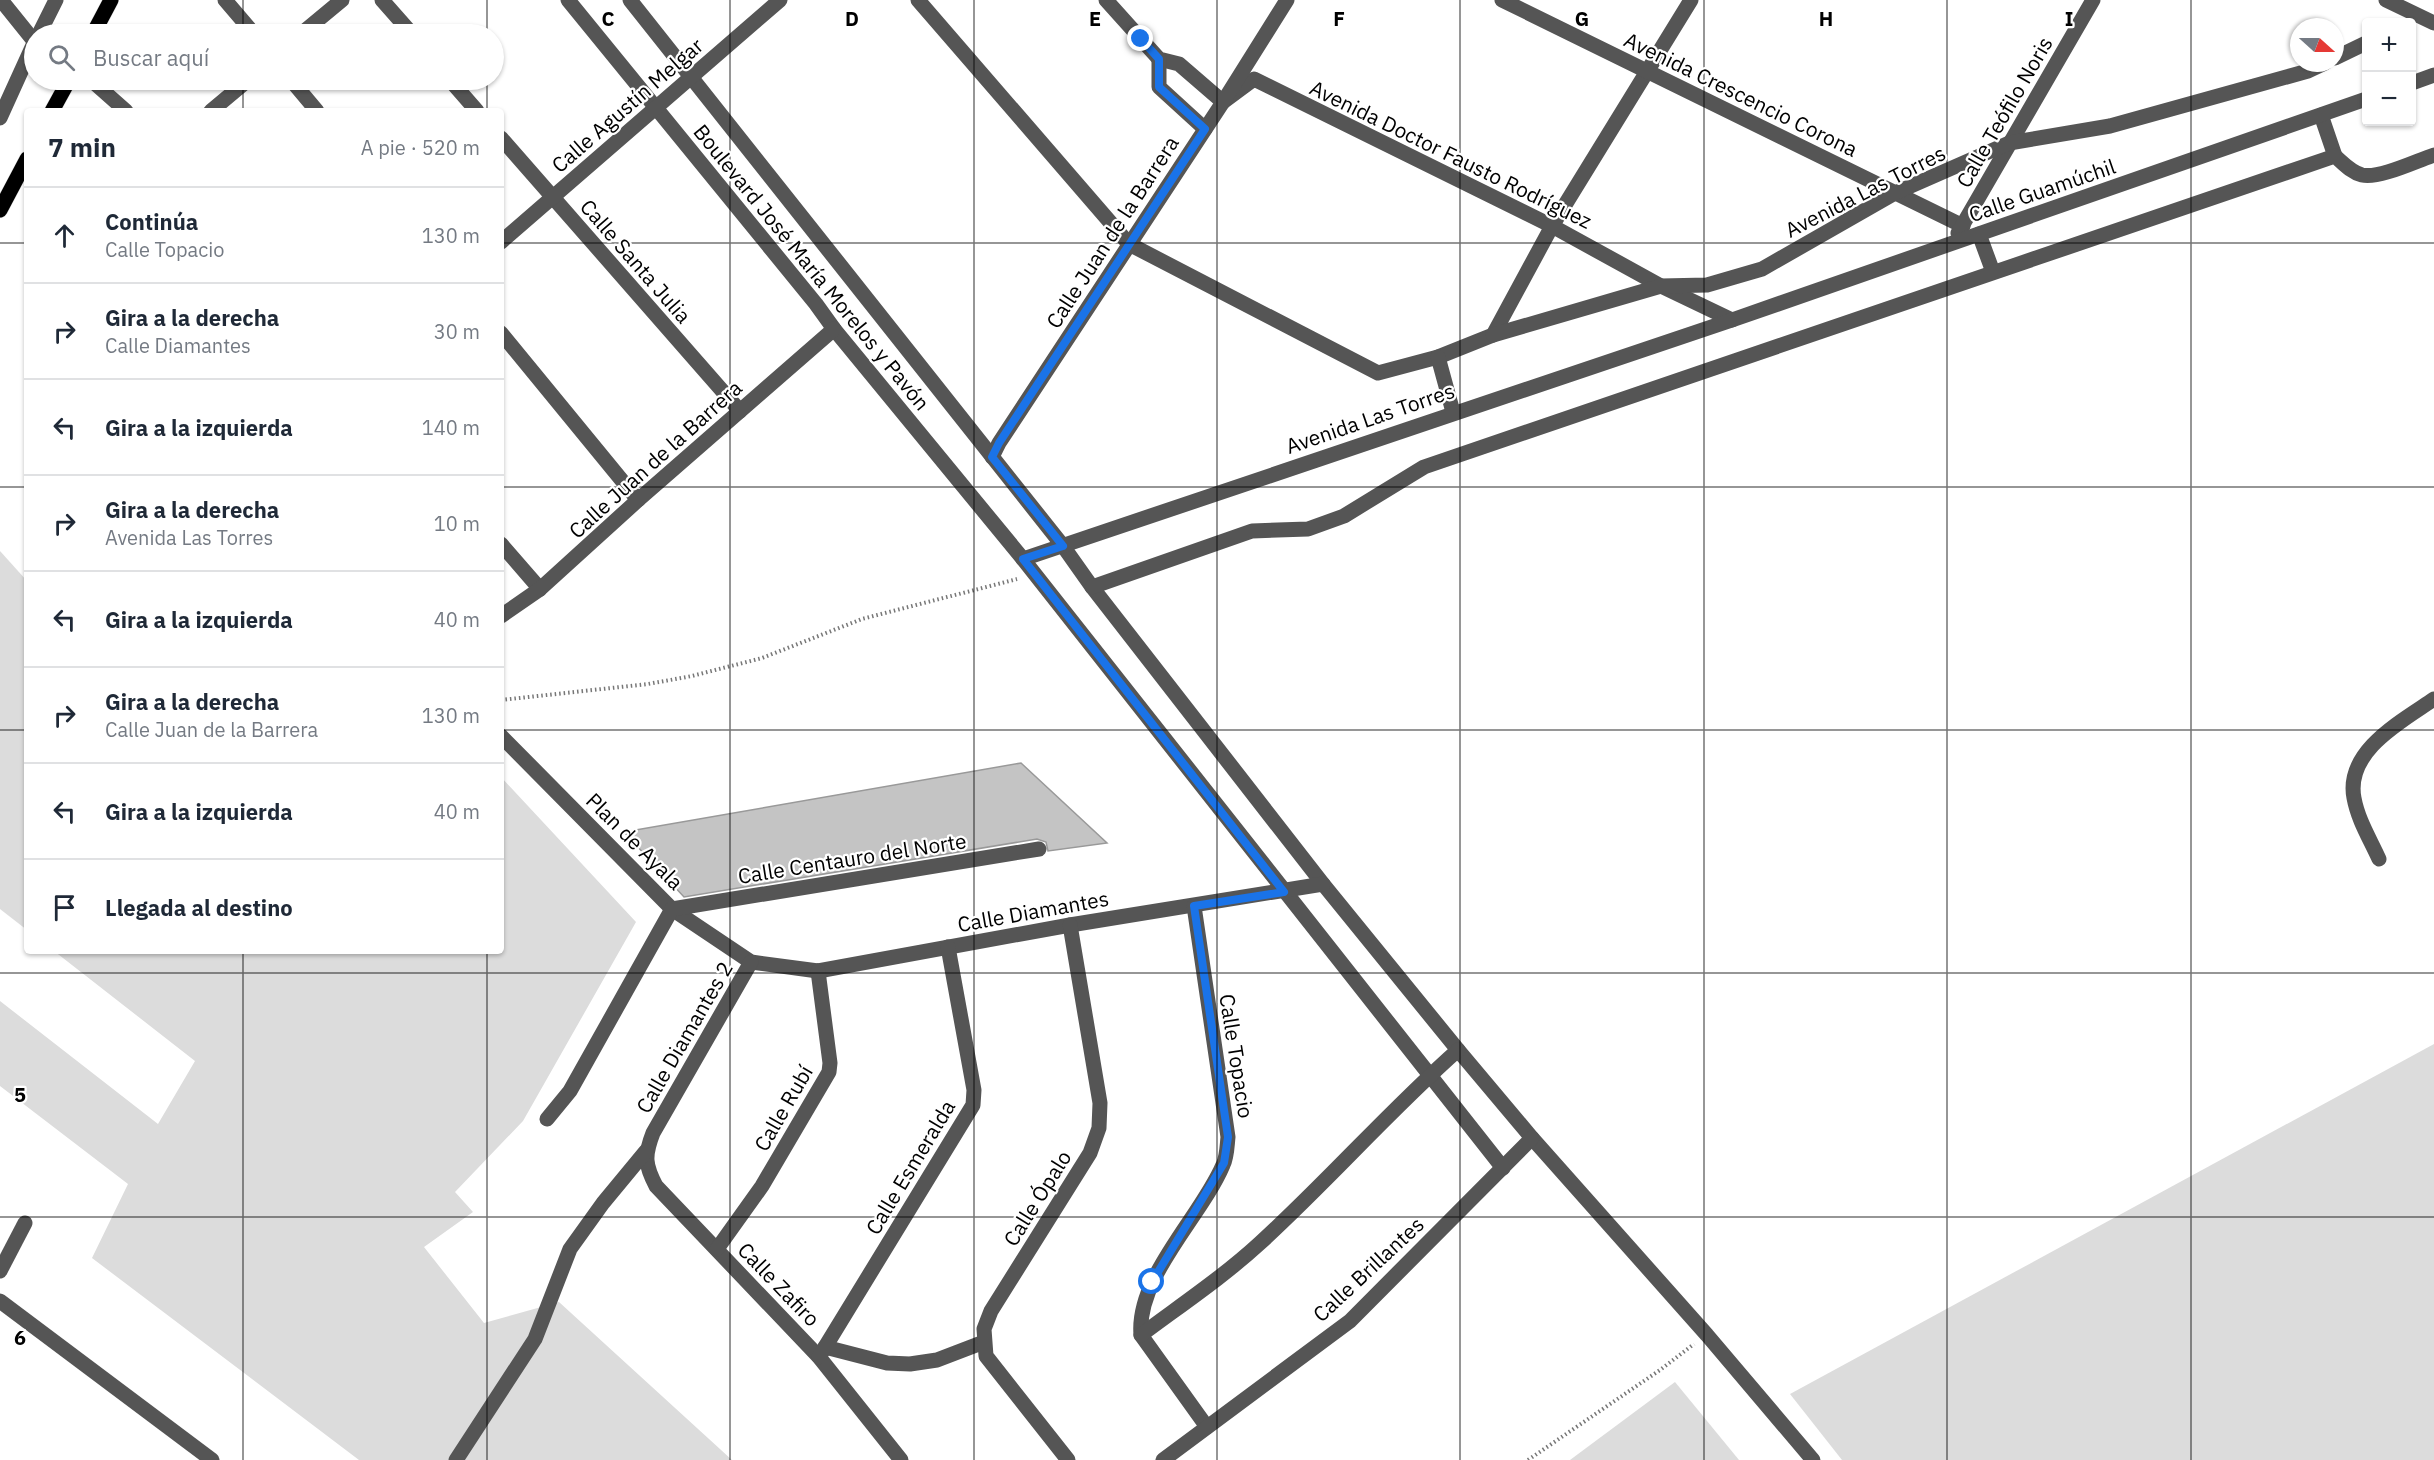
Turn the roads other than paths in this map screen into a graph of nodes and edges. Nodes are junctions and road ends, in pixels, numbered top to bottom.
1 (1, 0) edge
2 (56, 0) edge
3 (111, 0) edge
4 (225, 0) edge
5 (342, 0) edge
6 (382, 0) edge
7 (568, 0) edge
8 (630, 0) edge
9 (780, 0) edge
10 (918, 0) edge
11 (1106, 0) edge
12 (1287, 0) edge
13 (1502, 0) edge
14 (1692, 0) edge
15 (2093, 0) edge
16 (2386, 0) edge
17 (2425, 19) edge
18 (44, 24) edge
19 (98, 24) edge
20 (245, 24) edge
21 (313, 24) edge
22 (403, 24) edge
23 (24, 29) edge
24 (2362, 45) edge
25 (2344, 54) edge
26 (1159, 59) junction
27 (24, 64) edge
28 (1647, 72) junction
29 (2304, 72) edge
30 (2434, 75) edge
31 (691, 77) junction
32 (2416, 82) edge
33 (63, 90) edge
34 (103, 90) edge
35 (236, 90) edge
36 (299, 90) edge
37 (459, 90) edge
38 (2362, 101) edge
39 (1223, 102) junction
40 (54, 108) edge
41 (123, 108) edge
42 (215, 108) edge
43 (314, 108) edge
44 (474, 108) edge
45 (656, 108) junction
46 (2321, 115) junction
47 (0, 118) edge
48 (1205, 129) junction
49 (504, 142) edge
50 (2009, 143) junction
51 (2434, 155) edge
52 (2335, 156) junction
53 (23, 178) edge
54 (1895, 193) junction
55 (552, 198) junction
56 (0, 210) edge
57 (1552, 225) junction
58 (1963, 226) junction
59 (1979, 234) junction
60 (504, 239) edge
61 (1129, 244) junction
62 (1950, 244) junction
63 (1993, 272) junction
64 (1662, 286) junction
65 (1732, 320) junction
66 (834, 329) junction
67 (1493, 335) junction
68 (504, 337) edge
69 (1438, 357) junction
70 (740, 411) junction
71 (1453, 412) junction
72 (992, 457) junction
73 (638, 500) junction
74 (1063, 546) junction
75 (504, 547) edge
76 (1023, 559) junction
77 (1092, 587) junction
78 (540, 589) junction
79 (504, 614) edge
80 (2434, 699) edge
81 (504, 739) edge
82 (1039, 849) dead end
83 (2379, 859) dead end
84 (1323, 884) junction
85 (1284, 892) junction
86 (1194, 906) junction
87 (672, 909) junction
88 (1070, 925) junction
89 (948, 947) junction
90 (751, 962) junction
91 (818, 971) junction
92 (1458, 1050) junction
93 (1429, 1076) junction
94 (547, 1119) dead end
95 (1532, 1138) junction
96 (646, 1152) junction
97 (1503, 1168) junction
98 (25, 1223) dead end
99 (717, 1249) junction
100 (0, 1271) edge
101 (0, 1301) edge
102 (1141, 1335) junction
103 (984, 1342) junction
104 (822, 1352) junction
105 (1207, 1427) junction
106 (212, 1460) edge
107 (456, 1460) edge
108 (901, 1460) edge
109 (1068, 1460) edge
110 (1163, 1460) edge
111 (1813, 1460) edge

1 - 23 street
2 - 18 street
3 - 19 main road
4 - 20 street
5 - 21 street
6 - 22 street
7 - 45 street, Boulevard José María Morelos y Pavón
8 - 31 street, Boulevard José María Morelos y Pavón
9 - 31 street, Calle Agustín Melgar
10 - 61 street
11 - 26 street
12 - 39 street, Calle Juan de la Barrera
13 - 28 street, Avenida Crescencio Corona
14 - 28 street
15 - 50 street, Calle Teófilo Noris
16 - 17 street
24 - 25 street
26 - 39 street
26 - 48 street
27 - 47 street
28 - 54 street, Avenida Crescencio Corona
28 - 57 street
29 - 50 street, Avenida Las Torres
30 - 32 street
31 - 45 street, Calle Agustín Melgar
31 - 72 street, Boulevard José María Morelos y Pavón
33 - 40 main road
34 - 41 street
35 - 42 street
36 - 43 street
37 - 44 street
38 - 46 street, Calle Guamúchil
39 - 48 street, Calle Juan de la Barrera
39 - 57 street, Avenida Doctor Fausto Rodríguez
45 - 55 street, Calle Agustín Melgar
45 - 66 street, Boulevard José María Morelos y Pavón
46 - 52 street
46 - 59 street, Calle Guamúchil
48 - 61 street, Calle Juan de la Barrera
49 - 55 street, Calle Santa Julia
50 - 54 street, Avenida Las Torres
50 - 58 street, Calle Teófilo Noris
51 - 52 street
52 - 63 street
53 - 56 main road
54 - 58 street, Avenida Crescencio Corona
54 - 64 street, Avenida Las Torres
55 - 60 street, Calle Agustín Melgar
55 - 70 street, Calle Santa Julia
57 - 64 street, Avenida Doctor Fausto Rodríguez
57 - 67 street
58 - 62 street, Calle Teófilo Noris
59 - 62 street, Calle Guamúchil
59 - 63 street
61 - 69 street, Avenida Las Torres
61 - 72 street, Calle Juan de la Barrera
62 - 65 street, Calle Guamúchil
63 - 77 street
64 - 65 street, Avenida Doctor Fausto Rodríguez
64 - 67 street, Avenida Las Torres
65 - 71 street, Avenida Las Torres
66 - 70 street, Calle Juan de la Barrera
66 - 76 street, Boulevard José María Morelos y Pavón
67 - 69 street, Avenida Las Torres
68 - 73 street
69 - 71 street
70 - 73 street, Calle Juan de la Barrera
71 - 74 street, Avenida Las Torres
72 - 74 street, Boulevard José María Morelos y Pavón
73 - 78 street, Calle Juan de la Barrera
74 - 76 street, Avenida Las Torres
74 - 77 street, Boulevard José María Morelos y Pavón
75 - 78 street
76 - 85 street, Boulevard José María Morelos y Pavón
77 - 84 street, Boulevard José María Morelos y Pavón
78 - 79 street, Calle Juan de la Barrera
80 - 83 street
81 - 87 street, Plan de Ayala
82 - 87 street, Calle Centauro del Norte
84 - 85 street, Calle Diamantes
84 - 92 street, Boulevard José María Morelos y Pavón
85 - 86 street, Calle Diamantes
85 - 93 street, Boulevard José María Morelos y Pavón
86 - 88 street, Calle Diamantes
86 - 102 street, Calle Topacio
87 - 90 street, Plan de Ayala
87 - 94 street
88 - 89 street, Calle Diamantes
88 - 103 street, Calle Ópalo
89 - 91 street, Calle Diamantes
89 - 104 street, Calle Esmeralda
90 - 91 street, Calle Diamantes
90 - 96 street, Calle Diamantes 2
91 - 99 street, Calle Rubí
92 - 93 street
92 - 95 street, Boulevard José María Morelos y Pavón
93 - 97 street, Boulevard José María Morelos y Pavón
93 - 102 street
95 - 97 street, Calle Brillantes
95 - 111 street, Boulevard José María Morelos y Pavón
96 - 99 street, Calle Zafiro
96 - 107 street
97 - 105 street, Calle Brillantes
98 - 100 street
99 - 104 street, Calle Zafiro
101 - 106 street
102 - 105 street
103 - 104 street
103 - 109 street
104 - 108 street, Calle Zafiro
105 - 110 street, Calle Brillantes

